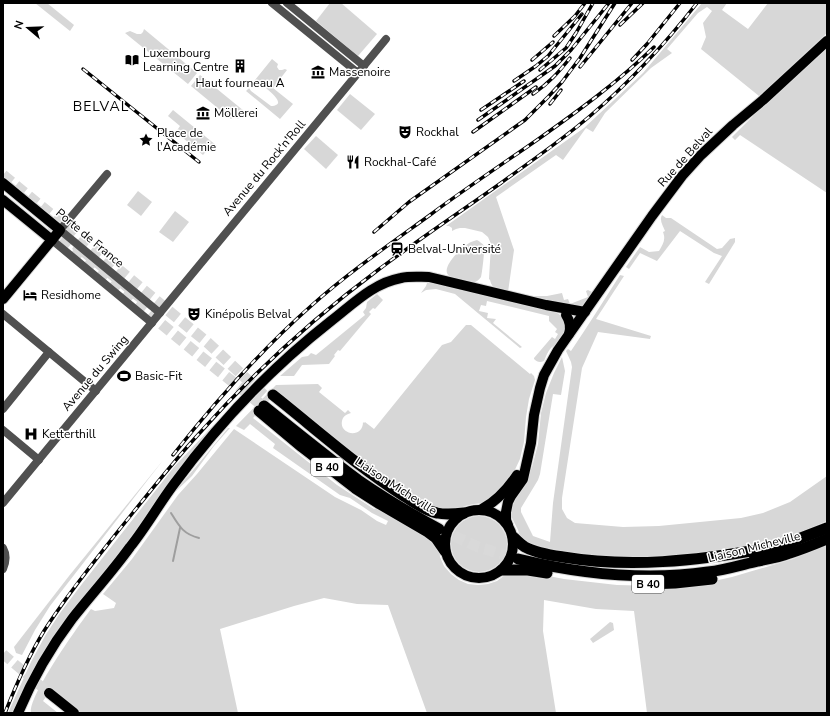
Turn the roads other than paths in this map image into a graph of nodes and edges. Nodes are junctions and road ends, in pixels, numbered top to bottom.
1 (272, 3) edge
2 (287, 3) edge
3 (386, 39) dead end
4 (827, 41) edge
5 (364, 66) junction
6 (358, 73) junction
7 (107, 174) dead end
8 (3, 183) edge
9 (3, 200) edge
10 (60, 230) junction
11 (52, 240) junction
12 (3, 299) edge
13 (546, 306) junction
14 (585, 312) junction
15 (160, 313) junction
16 (3, 314) edge
17 (566, 315) junction
18 (578, 321) junction
19 (152, 323) junction
20 (568, 336) junction
21 (49, 352) junction
22 (96, 391) junction
23 (266, 403) junction
24 (3, 409) edge
25 (3, 430) edge
26 (528, 458) junction
27 (39, 460) junction
28 (3, 503) edge
29 (482, 510) junction
30 (464, 513) junction
31 (508, 525) junction
32 (440, 527) tunnel mouth
33 (827, 528) edge
34 (513, 537) junction
35 (827, 539) edge
36 (3, 548) edge
37 (788, 549) junction
38 (445, 550) junction
39 (519, 557) tunnel mouth
40 (3, 570) edge
41 (502, 570) junction
42 (49, 693) tunnel mouth
43 (72, 712) edge
44 (18, 713) edge

1 - 6 street
2 - 5 street
3 - 5 street, Avenue du Rock'n'Roll
4 - 14 main road, Rue de Belval
5 - 6 street, Avenue du Rock'n'Roll
6 - 15 street, Avenue du Rock'n'Roll
7 - 10 street
8 - 10 main road, Porte de France
9 - 11 main road
10 - 11 main road
10 - 15 street, Porte de France
11 - 12 main road
11 - 19 street
13 - 14 main road
13 - 17 main road
13 - 44 main road
14 - 18 main road, Rue de Belval
15 - 19 street, Avenue du Swing
16 - 21 street
17 - 18 main road
17 - 20 main road
18 - 20 main road, Rue de Belval
19 - 22 street, Avenue du Swing
20 - 26 main road, Rue de Belval
21 - 22 street
21 - 24 street
22 - 27 street, Avenue du Swing
23 - 30 highway, B 40
23 - 32 highway, Liaison Micheville / B 40
23 - 38 highway, B 40
25 - 27 street
26 - 29 main road
26 - 31 main road, Rue de Belval
27 - 28 street, Avenue du Swing
29 - 30 main road
29 - 31 main road
30 - 38 main road
31 - 34 main road
33 - 37 highway, Liaison Micheville
34 - 37 highway, B 40
34 - 41 main road
35 - 37 highway, Liaison Micheville
36 - 40 street
37 - 39 highway, Liaison Micheville / B 40
37 - 41 highway, B 40
38 - 41 main road
42 - 43 main road

